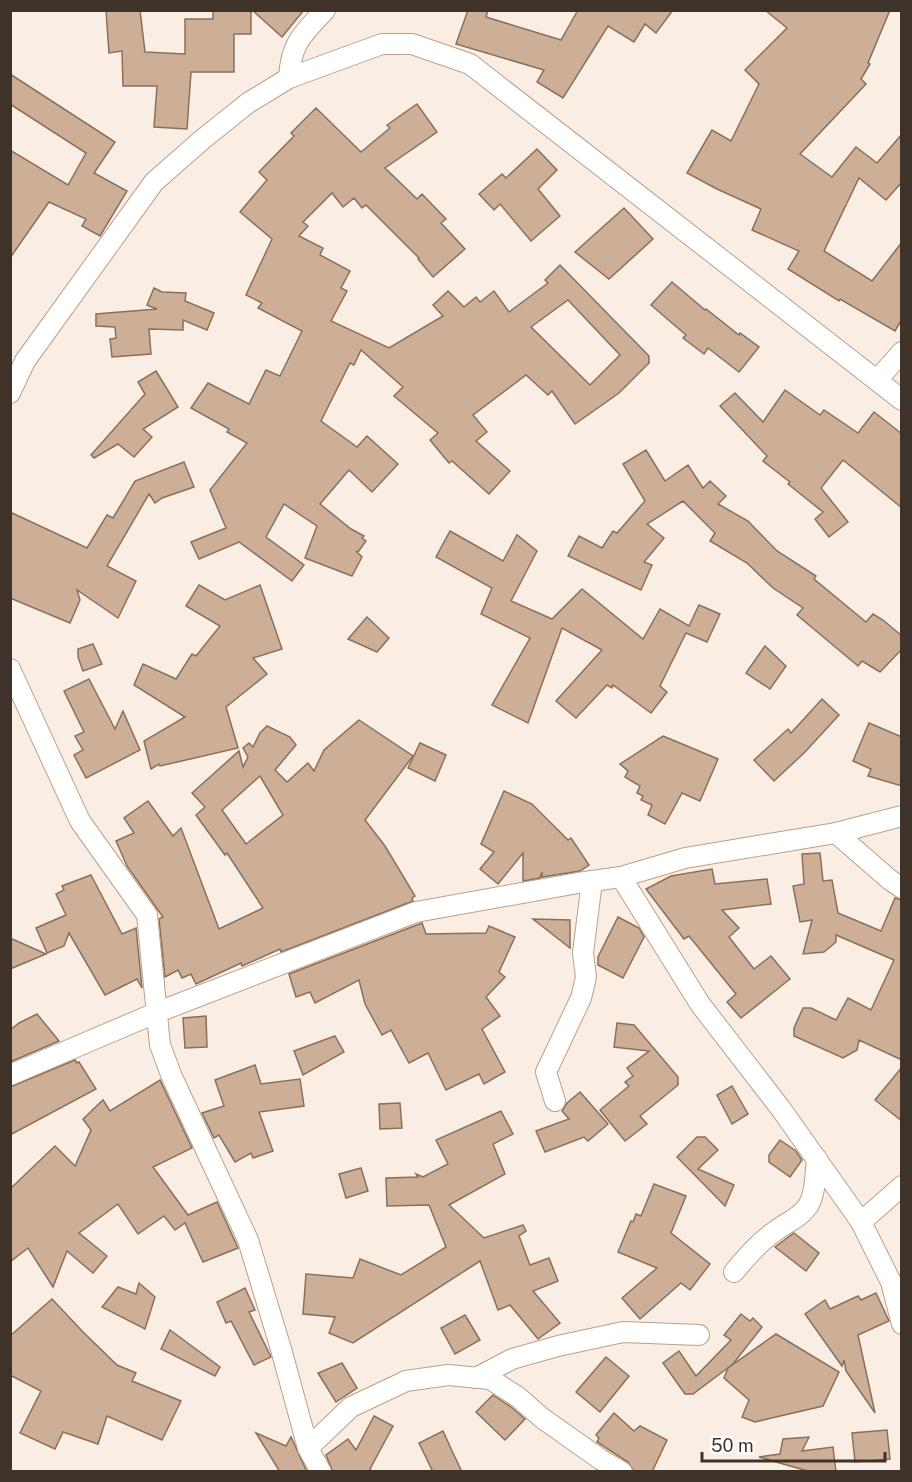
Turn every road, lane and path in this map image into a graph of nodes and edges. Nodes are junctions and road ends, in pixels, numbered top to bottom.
1 (325, 10) edge
2 (289, 78) junction
3 (902, 351) edge
4 (878, 380) junction
5 (10, 393) edge
6 (902, 400) edge
7 (10, 669) edge
8 (902, 816) edge
9 (836, 833) junction
10 (621, 877) junction
11 (592, 881) junction
12 (902, 888) edge
13 (158, 1012) junction
14 (10, 1075) edge
15 (555, 1101) dead end
16 (817, 1160) junction
17 (902, 1186) edge
18 (861, 1222) junction
19 (734, 1272) dead end
20 (902, 1324) edge
21 (699, 1335) dead end
22 (476, 1378) junction
23 (308, 1449) junction
24 (321, 1472) edge
25 (622, 1472) edge

1 - 2 street
2 - 4 street
2 - 5 street
3 - 4 street
4 - 6 street
7 - 13 street
8 - 9 street
9 - 10 street
9 - 12 street
10 - 11 street
10 - 16 street
11 - 13 street
11 - 15 street
13 - 14 street
13 - 23 street
16 - 18 street
16 - 19 street
17 - 18 street
18 - 20 street
21 - 22 street
22 - 23 street
22 - 25 street
23 - 24 street

